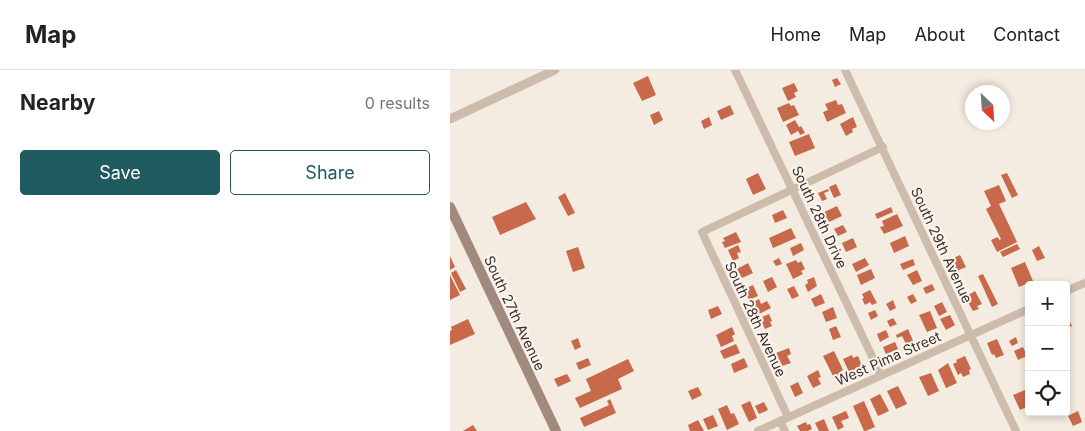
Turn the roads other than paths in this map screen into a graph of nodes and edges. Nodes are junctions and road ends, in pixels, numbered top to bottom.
1 (555, 70) edge
2 (735, 70) edge
3 (846, 70) edge
4 (450, 119) edge
5 (882, 147) junction
6 (792, 188) junction
7 (450, 207) edge
8 (1085, 283) edge
9 (1070, 290) edge
10 (1025, 311) edge
11 (970, 335) junction
12 (881, 375) junction
13 (784, 419) junction
14 (556, 431) edge
15 (758, 431) edge
16 (785, 431) edge
17 (1016, 431) edge

1 - 4 street
2 - 6 street, South 28th Drive
3 - 5 street, South 29th Avenue
5 - 6 street
5 - 11 street, South 29th Avenue
6 - 12 street, South 28th Drive
6 - 13 street, South 28th Avenue
7 - 14 main road, South 27th Avenue
8 - 9 street
10 - 11 street, West Pima Street
11 - 12 street, West Pima Street
11 - 17 street, South 29th Avenue
12 - 13 street, West Pima Street
13 - 15 street, West Pima Street
13 - 16 street, South 28th Avenue

